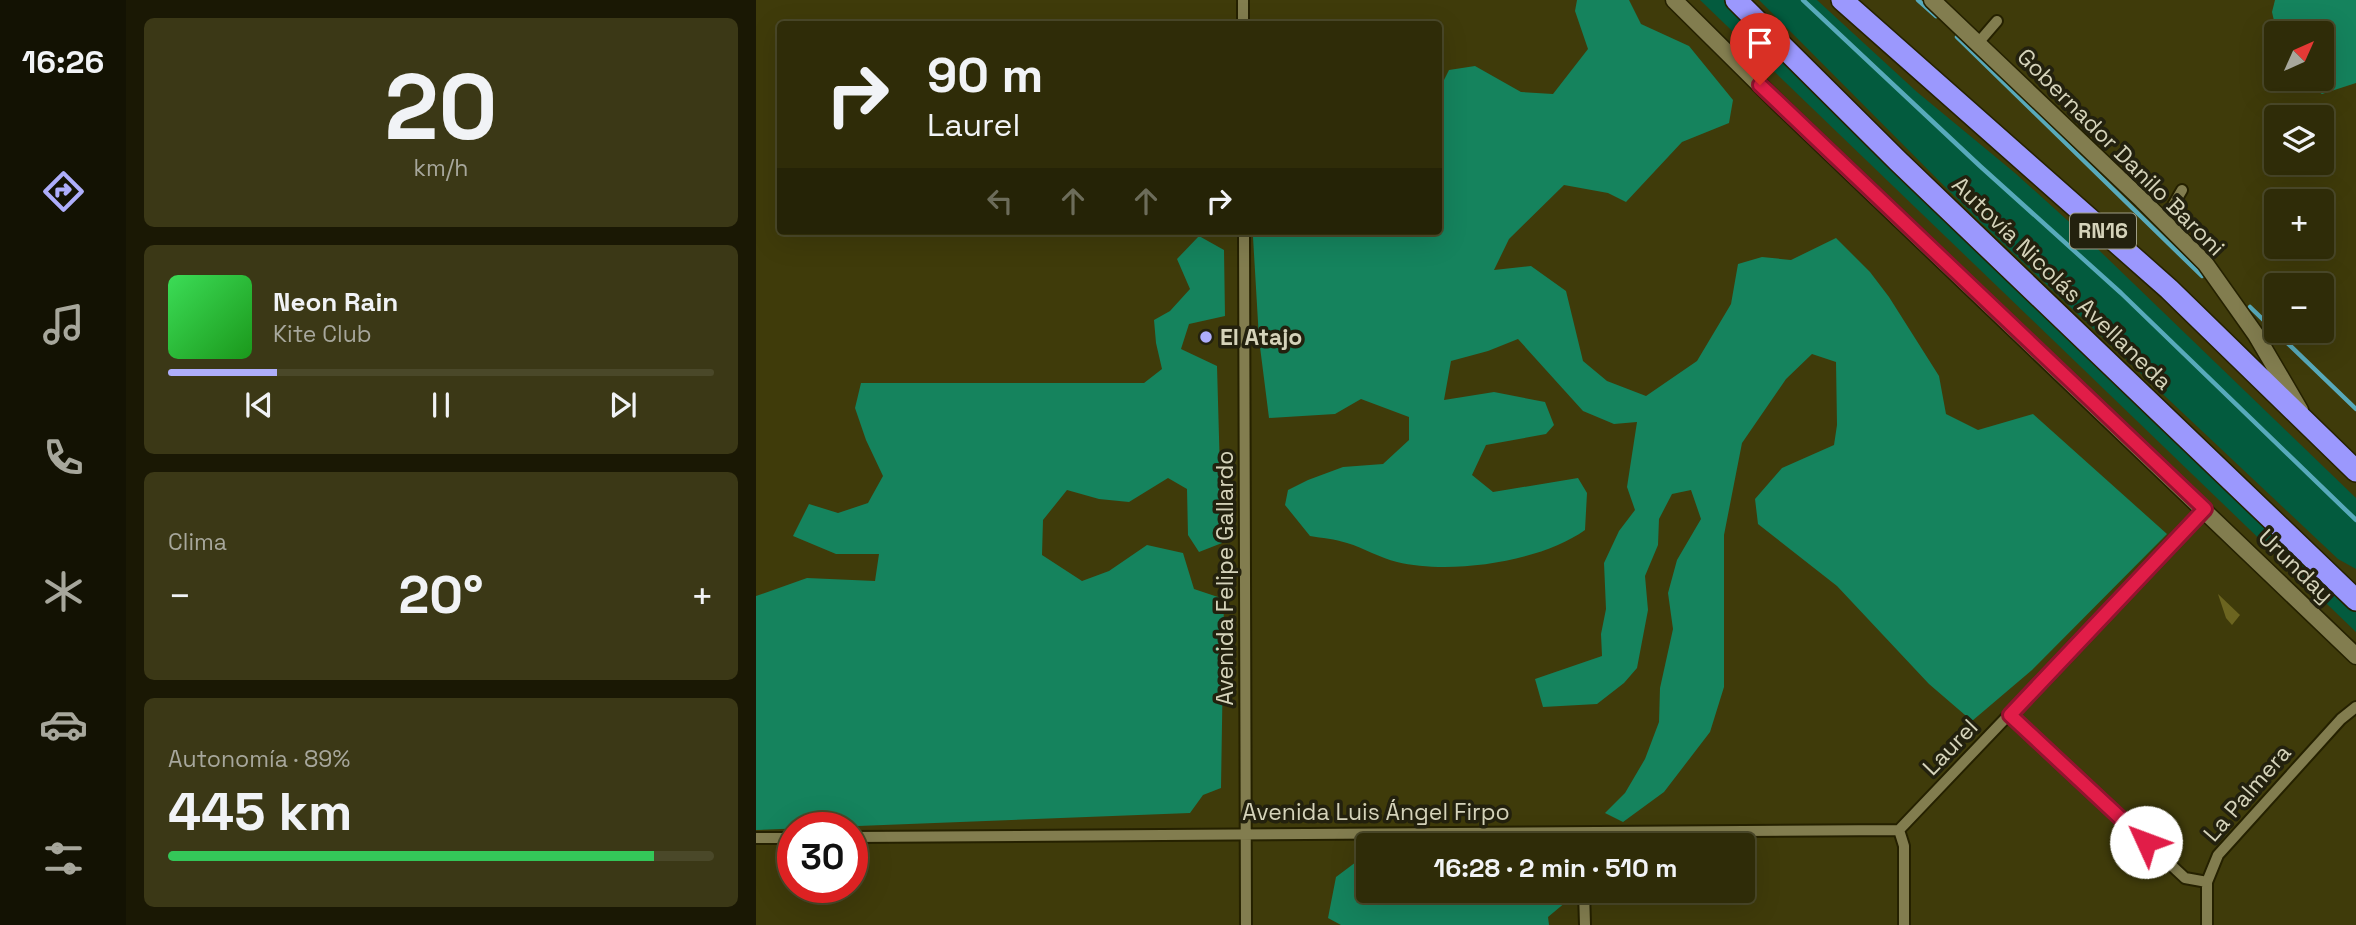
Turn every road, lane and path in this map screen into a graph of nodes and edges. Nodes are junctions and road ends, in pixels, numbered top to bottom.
1 (1243, 0) edge
2 (1674, 0) edge
3 (1736, 0) edge
4 (1842, 0) edge
5 (1932, 0) edge
6 (1244, 21) edge
7 (1997, 21) dead end
8 (1978, 43) junction
9 (2182, 190) dead end
10 (2164, 221) junction
11 (1244, 235) edge
12 (2307, 422) junction
13 (2356, 471) edge
14 (2205, 509) junction
15 (2305, 553) junction
16 (2356, 580) edge
17 (2356, 600) edge
18 (2356, 656) edge
19 (2356, 707) edge
20 (2010, 715) junction
21 (1899, 830) junction
22 (1582, 832) joint
23 (1247, 834) junction
24 (868, 837) edge
25 (756, 838) edge
26 (777, 838) edge
27 (2207, 882) junction
28 (1584, 903) edge
29 (1246, 925) edge
30 (1585, 925) edge
31 (1904, 925) edge
32 (2207, 925) edge

1 - 6 street
2 - 14 street, Urunday
3 - 15 highway, Autovía Nicolás Avellaneda
4 - 12 highway, RN16
5 - 8 street, Gobernador Danilo Baroni
7 - 8 street
8 - 10 street, Gobernador Danilo Baroni
9 - 10 street
10 - 12 street, Gobernador Danilo Baroni
11 - 23 street, Avenida Felipe Gallardo
12 - 13 highway, RN16
14 - 18 street, Urunday
14 - 20 street, Laurel
15 - 16 highway
15 - 17 highway, Autovía Nicolás Avellaneda
19 - 27 street, La Palmera
20 - 21 street, Laurel
20 - 27 street
21 - 22 street, Avenida Luis Ángel Firpo
21 - 31 street
22 - 23 street, Avenida Luis Ángel Firpo
23 - 24 street, Avenida Luis Ángel Firpo
23 - 29 street, Avenida Felipe Gallardo
25 - 26 street
27 - 32 street, La Palmera
28 - 30 street

